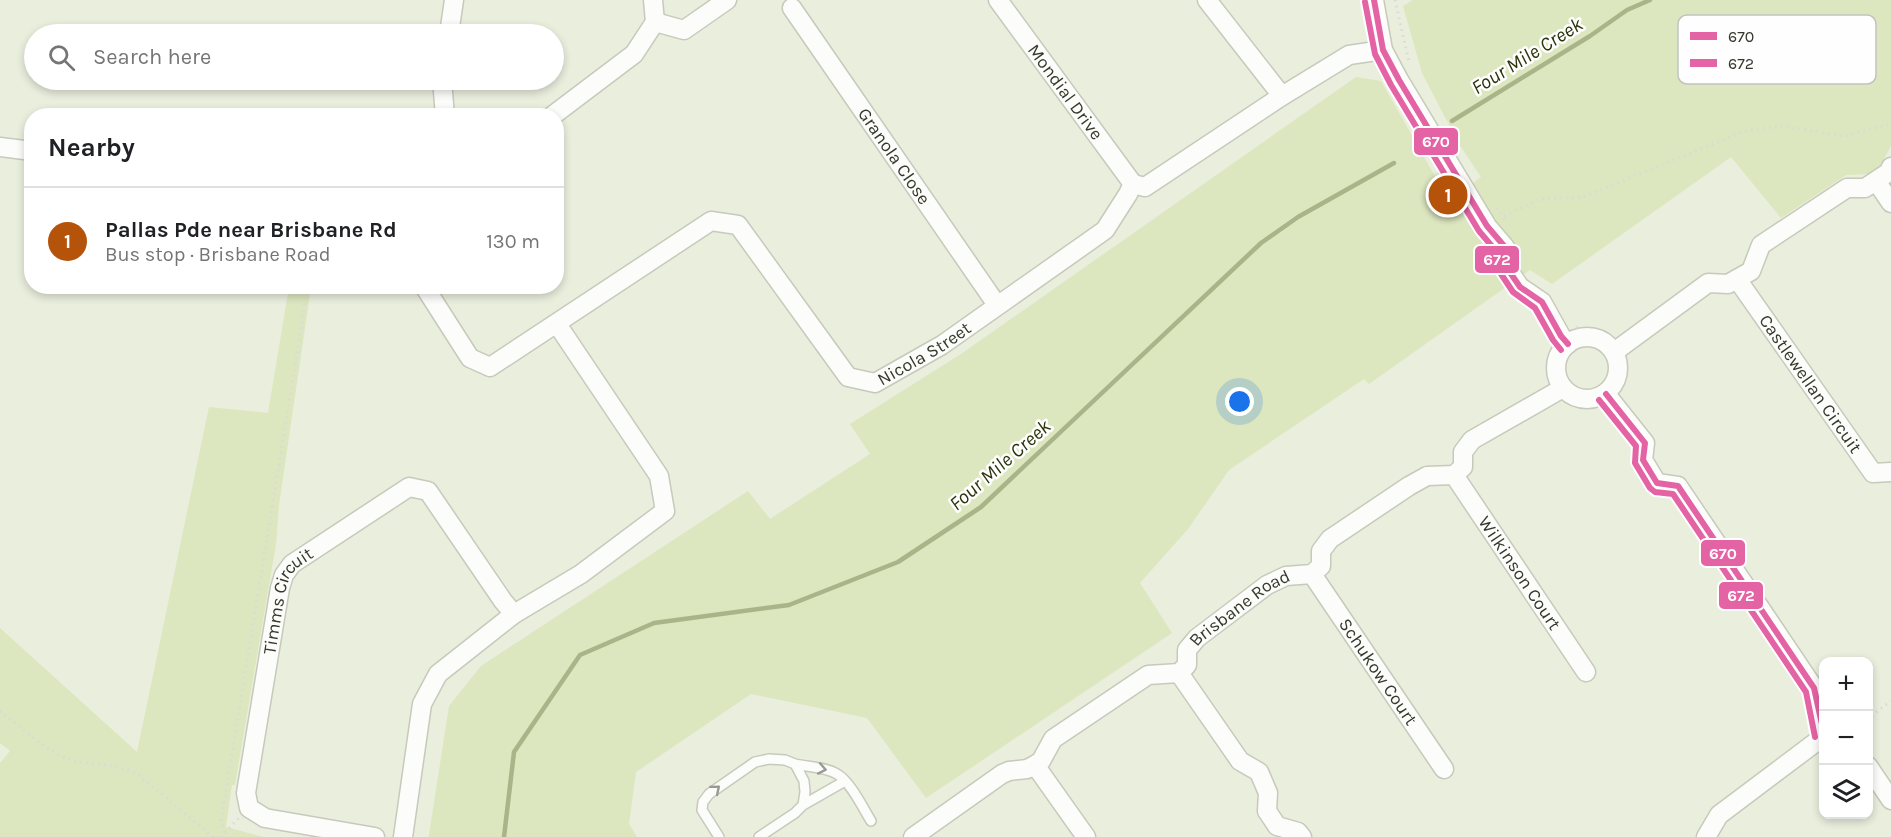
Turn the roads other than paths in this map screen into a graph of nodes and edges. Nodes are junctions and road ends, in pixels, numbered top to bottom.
1 (454, 0) edge
2 (653, 0) edge
3 (727, 0) edge
4 (998, 0) edge
5 (1207, 0) edge
6 (1374, 0) edge
7 (792, 8) dead end
8 (655, 22) junction
9 (450, 24) edge
10 (1383, 50) junction
11 (443, 90) edge
12 (1282, 96) junction
13 (444, 108) edge
14 (563, 108) edge
15 (0, 147) edge
16 (24, 150) edge
17 (1891, 167) edge
18 (1876, 181) junction
19 (1132, 184) junction
20 (1891, 202) edge
21 (1737, 279) junction
22 (429, 294) edge
23 (997, 305) junction
24 (557, 324) junction
25 (1568, 344) junction
26 (1617, 349) junction
27 (1563, 388) junction
28 (1606, 394) junction
29 (1891, 472) edge
30 (1454, 475) junction
31 (1312, 574) junction
32 (514, 614) junction
33 (1586, 672) dead end
34 (1179, 673) junction
35 (1819, 712) edge
36 (1819, 739) edge
37 (795, 764) junction
38 (1035, 765) junction
39 (1444, 769) dead end
40 (1873, 771) edge
41 (845, 782) junction
42 (1891, 800) edge
43 (803, 805) junction
44 (871, 821) dead end
45 (375, 837) edge
46 (403, 837) edge
47 (719, 837) edge
48 (759, 837) edge
49 (913, 837) edge
50 (1086, 837) edge
51 (1302, 837) edge
52 (1706, 837) edge

1 - 9 street
2 - 8 street
3 - 8 street
4 - 19 street, Mondial Drive
5 - 12 street
6 - 10 street
7 - 23 street, Granola Close
8 - 14 street
10 - 12 street
10 - 25 street
11 - 13 street
12 - 19 street
15 - 16 street
17 - 18 street
18 - 20 street
18 - 21 street
19 - 23 street, Nicola Street
21 - 26 street
21 - 29 street, Castlewellan Circuit
22 - 24 street, Nicola Street
23 - 24 street, Nicola Street
24 - 32 street
25 - 26 street
25 - 27 street
26 - 28 street
27 - 28 street
27 - 30 street
28 - 35 street
30 - 31 street, Brisbane Road
30 - 33 street, Wilkinson Court
31 - 34 street, Brisbane Road
31 - 39 street, Schukow Court
32 - 45 street, Timms Circuit
32 - 46 street
34 - 38 street, Brisbane Road
34 - 51 street
36 - 52 street
37 -> 41 lane
37 - 43 lane
47 -> 37 lane
38 - 49 street
38 - 50 street
40 - 42 street
41 - 43 lane
41 - 44 lane
43 - 48 lane

